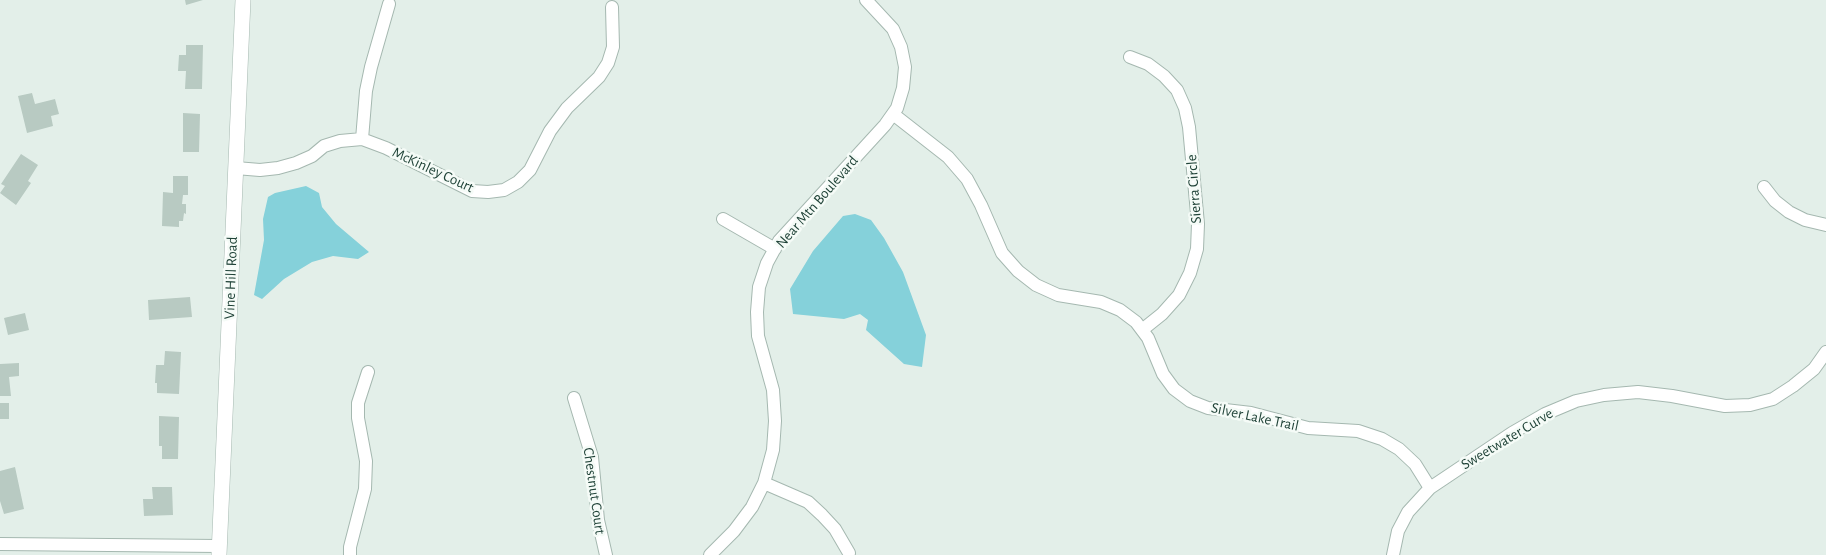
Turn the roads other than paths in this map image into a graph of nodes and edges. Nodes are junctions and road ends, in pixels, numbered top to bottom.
1 (243, 0) edge
2 (866, 0) edge
3 (389, 4) dead end
4 (612, 7) dead end
5 (1130, 57) dead end
6 (893, 114) junction
7 (362, 139) junction
8 (236, 168) junction
9 (1764, 187) dead end
10 (723, 219) dead end
11 (1826, 225) edge
12 (775, 249) junction
13 (1142, 330) junction
14 (1826, 352) edge
15 (368, 372) dead end
16 (574, 398) dead end
17 (764, 483) junction
18 (1430, 488) junction
19 (0, 544) edge
20 (219, 551) edge
21 (849, 553) dead end
22 (350, 555) edge
23 (606, 555) edge
24 (710, 555) edge
25 (1394, 555) edge

1 - 8 street, Vine Hill Road
2 - 6 street, Near Mtn Boulevard
3 - 7 street
4 - 7 street, McKinley Court
5 - 13 street, Sierra Circle
6 - 12 street, Near Mtn Boulevard
6 - 13 street, Silver Lake Trail
7 - 8 street, McKinley Court
8 - 20 street, Vine Hill Road
9 - 11 street
10 - 12 street
12 - 17 street, Near Mtn Boulevard
13 - 18 street, Silver Lake Trail
14 - 18 street, Sweetwater Curve
15 - 22 street
16 - 23 street, Chestnut Court
17 - 21 street
17 - 24 street, Near Mtn Boulevard
18 - 25 street, Sweetwater Curve
19 - 20 street

